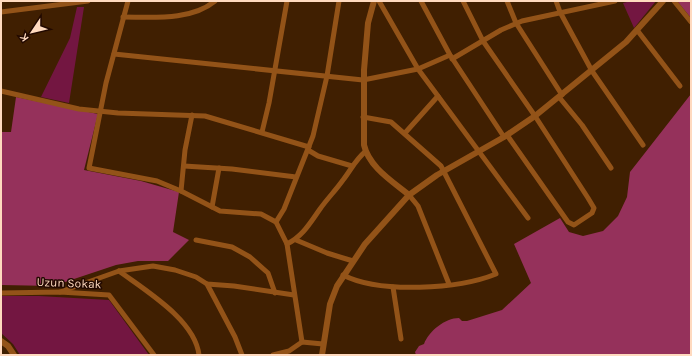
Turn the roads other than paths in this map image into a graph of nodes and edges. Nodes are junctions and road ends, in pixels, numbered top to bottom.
1 (88, 1) edge
2 (128, 1) edge
3 (215, 1) edge
4 (288, 1) edge
5 (340, 1) edge
6 (374, 1) edge
7 (379, 1) edge
8 (421, 1) edge
9 (463, 1) edge
10 (507, 1) edge
11 (556, 1) edge
12 (615, 1) edge
13 (663, 1) edge
14 (674, 1) edge
15 (597, 3) edge
16 (1, 12) edge
17 (560, 12) junction
18 (123, 17) junction
19 (691, 22) edge
20 (516, 23) junction
21 (637, 30) junction
22 (483, 41) junction
23 (114, 54) junction
24 (451, 57) junction
25 (418, 69) junction
26 (592, 71) junction
27 (275, 72) junction
28 (327, 76) junction
29 (363, 80) junction
30 (680, 86) dead end
31 (1, 90) edge
32 (438, 96) junction
33 (561, 96) junction
34 (101, 112) junction
35 (192, 115) junction
36 (536, 116) junction
37 (363, 117) junction
38 (262, 132) junction
39 (405, 133) junction
40 (506, 136) junction
41 (643, 145) dead end
42 (308, 149) junction
43 (366, 151) junction
44 (480, 151) junction
45 (184, 166) junction
46 (352, 166) junction
47 (219, 168) junction
48 (611, 168) dead end
49 (444, 171) junction
50 (296, 177) junction
51 (181, 191) junction
52 (409, 195) junction
53 (212, 207) junction
54 (528, 218) dead end
55 (276, 222) junction
56 (196, 240) dead end
57 (296, 240) junction
58 (287, 244) junction
59 (353, 261) junction
60 (120, 271) junction
61 (343, 275) junction
62 (207, 284) junction
63 (449, 284) junction
64 (393, 287) junction
65 (60, 292) junction
66 (1, 293) edge
67 (275, 293) junction
68 (294, 295) junction
69 (402, 339) dead end
70 (1, 341) edge
71 (302, 342) junction
72 (323, 344) junction
73 (14, 355) edge
74 (154, 355) edge
75 (200, 355) edge
76 (242, 355) edge
77 (273, 355) edge
78 (322, 355) edge

1 - 16 street
2 - 18 street
3 - 18 street
4 - 27 street
5 - 28 street
6 - 29 street
7 - 25 street
8 - 24 street
9 - 22 street
10 - 20 street
11 - 17 street
12 - 15 street
13 - 21 street
14 - 19 street
15 - 17 street
17 - 20 street
17 - 26 street
18 - 23 street
20 - 22 street
20 - 33 street
21 - 26 street
21 - 30 street
22 - 24 street
22 - 36 street
23 - 27 street
23 - 34 street
24 - 25 street
24 - 40 street
25 - 29 street
25 - 32 street
26 - 33 street
26 - 41 street
27 - 28 street
27 - 38 street
28 - 29 street
28 - 42 street
29 - 37 street
31 - 34 street
32 - 39 street
32 - 44 street
33 - 36 street
33 - 48 street
34 - 35 street
34 - 51 street
35 - 38 street
35 - 45 street
36 - 40 street
36 - 40 street
37 - 39 street
37 - 43 street
38 - 42 street
39 - 49 street
40 - 44 street
42 - 46 street
42 - 50 street
43 - 46 street
43 - 52 street
44 - 49 street
44 - 54 street
45 - 47 street
45 - 51 street
46 - 57 street
47 - 50 street
47 - 53 street
49 - 52 street
49 - 63 street
50 - 55 street
51 - 53 street
52 - 59 street
52 - 63 street
53 - 55 street
55 - 58 street
56 - 67 street
57 - 58 street
57 - 59 street
58 - 68 street
59 - 61 street
60 - 62 street
60 - 65 street
60 - 75 street
61 - 64 street
61 - 72 street
62 - 67 street
62 - 76 street
63 - 64 street
64 - 69 street
65 - 66 street, Uzun Sokak
65 - 74 street, Uzun Sokak
67 - 68 street
68 - 71 street
70 - 73 street
71 - 72 street
71 - 77 street
72 - 78 street

